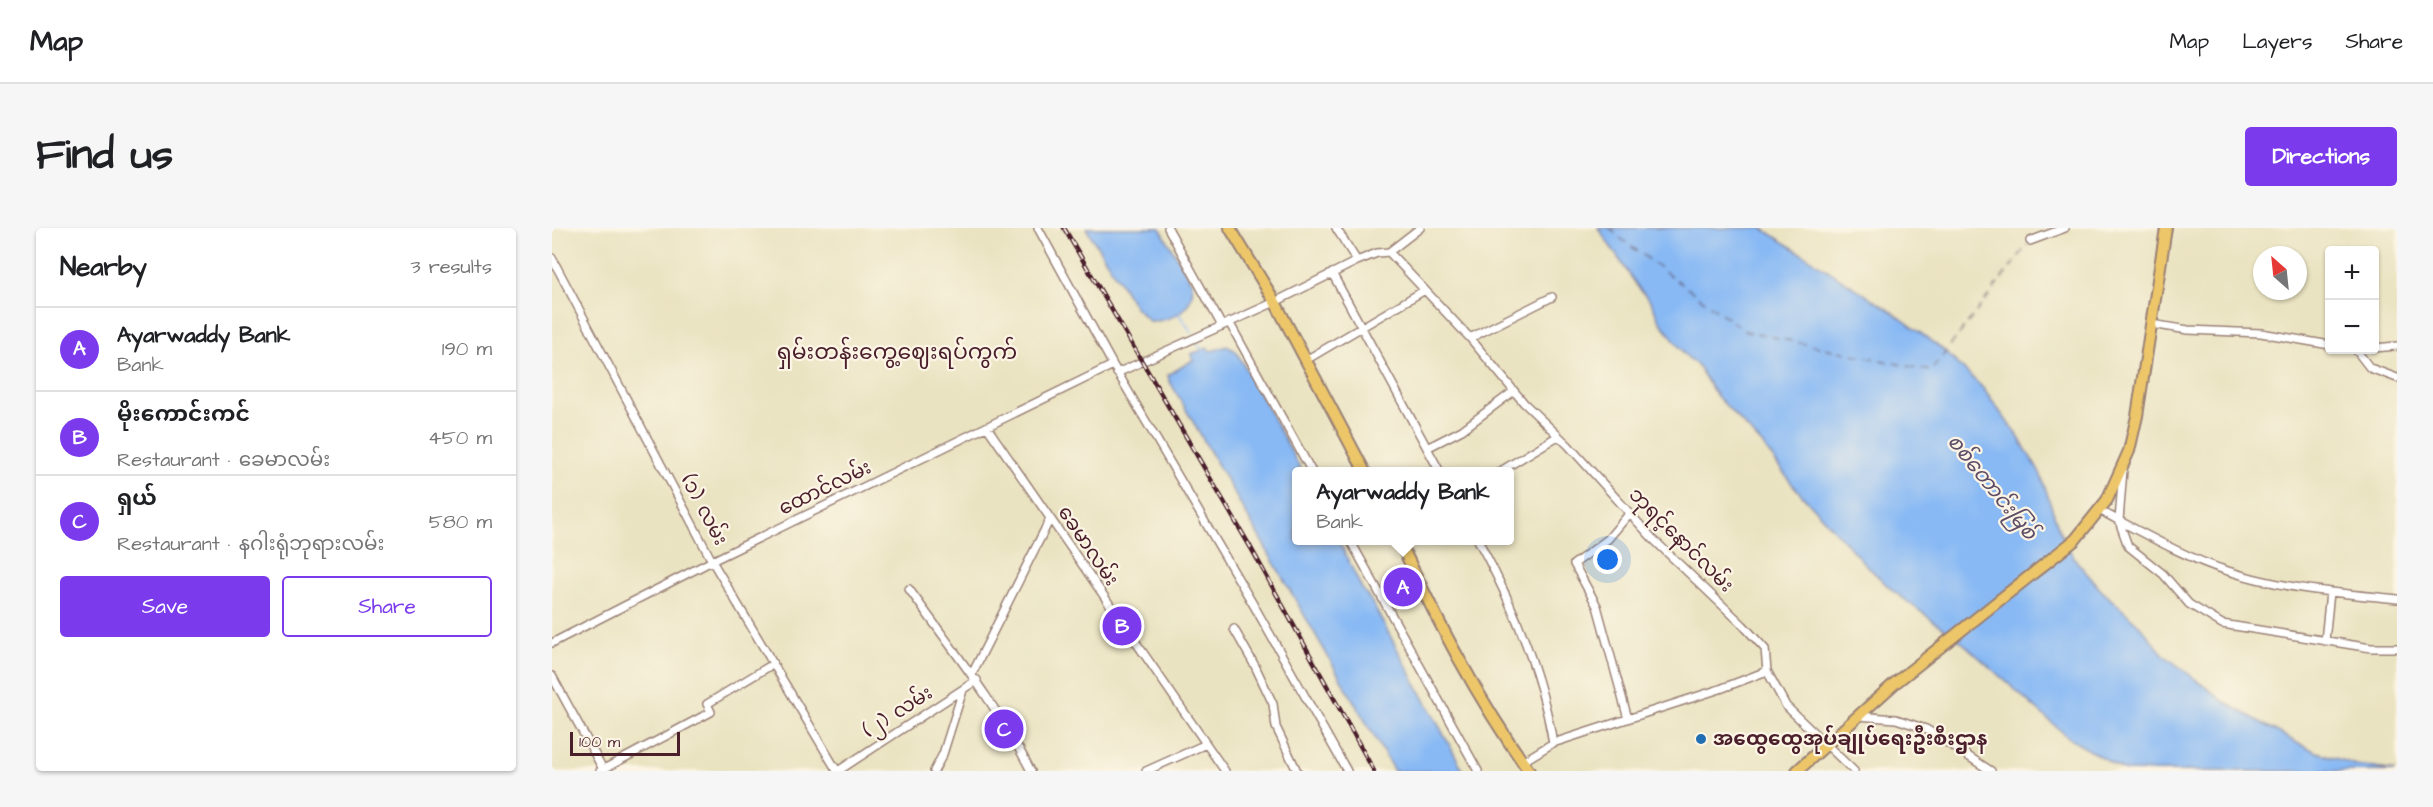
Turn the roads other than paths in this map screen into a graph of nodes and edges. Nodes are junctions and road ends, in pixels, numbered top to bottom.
1 (1038, 228) edge
2 (1168, 228) edge
3 (1230, 228) edge
4 (1336, 228) edge
5 (1420, 228) edge
6 (2065, 228) edge
7 (2166, 228) edge
8 (2030, 241) dead end
9 (1389, 252) junction
10 (552, 258) edge
11 (1357, 261) junction
12 (1332, 273) junction
13 (1425, 290) junction
14 (1552, 297) dead end
15 (1275, 302) junction
16 (1226, 324) junction
17 (2151, 324) junction
18 (1363, 328) junction
19 (1470, 338) junction
20 (2325, 344) edge
21 (2397, 346) edge
22 (2379, 348) edge
23 (2359, 354) edge
24 (1306, 360) junction
25 (1113, 365) junction
26 (1117, 373) junction
27 (2397, 378) edge
28 (1515, 391) junction
29 (987, 427) junction
30 (1558, 436) junction
31 (1427, 448) junction
32 (2124, 464) junction
33 (1310, 467) edge
34 (1363, 467) edge
35 (1438, 467) edge
36 (1506, 467) edge
37 (2099, 510) junction
38 (1629, 514) junction
39 (1050, 519) junction
40 (2119, 521) junction
41 (1353, 545) edge
42 (1401, 545) edge
43 (1481, 545) edge
44 (712, 561) junction
45 (909, 589) dead end
46 (2330, 592) junction
47 (2397, 599) edge
48 (1234, 628) dead end
49 (2325, 641) junction
50 (552, 643) edge
51 (2397, 648) edge
52 (773, 664) junction
53 (1767, 671) junction
54 (552, 676) edge
55 (975, 677) junction
56 (963, 690) junction
57 (1857, 716) junction
58 (1628, 719) junction
59 (1553, 743) junction
60 (1206, 744) junction
61 (1825, 745) junction
62 (1525, 766) edge
63 (602, 770) edge
64 (838, 771) edge
65 (934, 771) edge
66 (1031, 771) edge
67 (1146, 771) edge
68 (1225, 771) edge
69 (1297, 771) edge
70 (1347, 771) edge
71 (1478, 771) edge
72 (1797, 771) edge
73 (1854, 771) edge
74 (1991, 771) edge

1 - 25 street
2 - 16 street
3 - 15 highway
4 - 11 street
5 - 9 street
6 - 8 street
7 - 17 highway
9 - 11 street
9 - 13 street, ဘုရင့်နောင်လမ်း
10 - 44 street, (၁) လမ်း
11 - 12 street
12 - 15 street
12 - 18 street
13 - 18 street
13 - 19 street, ဘုရင့်နောင်လမ်း
14 - 19 street
15 - 16 street
15 - 24 highway
16 - 26 street
16 - 33 street
17 - 20 street
17 - 32 highway
18 - 24 street
18 - 31 street
19 - 28 street, ဘုရင့်နောင်လမ်း
21 - 22 street
23 - 27 street
24 - 34 highway
25 - 26 street
25 - 29 street, ထောင်လမ်း
26 - 70 street
28 - 30 street, ဘုရင့်နောင်လမ်း
28 - 31 street
29 - 39 street, ခေမာလမ်း
29 - 44 street, ထောင်လမ်း
30 - 36 street
30 - 38 street, ဘုရင့်နောင်လမ်း
31 - 35 street
32 - 37 highway
32 - 40 street
37 - 40 street
37 - 57 highway
38 - 53 street, ဘုရင့်နောင်လမ်း
38 - 58 street
39 - 55 street
39 - 60 street, ခေမာလမ်း
40 - 46 street
40 - 49 street
41 - 71 street
42 - 62 highway
43 - 59 street
44 - 50 street, ထောင်လမ်း
44 - 52 street, (၁) လမ်း
45 - 55 street
46 - 47 street
46 - 49 street
48 - 69 street
49 - 51 street
52 - 63 street
52 - 64 street, (၁) လမ်း
53 - 58 street
53 - 61 street, ဘုရင့်နောင်လမ်း
54 - 63 street
55 - 56 street, (၂) လမ်း
55 - 66 street
56 - 64 street, (၂) လမ်း
56 - 65 street
57 - 61 highway
57 - 74 street
58 - 59 street
59 - 62 street
60 - 67 street
60 - 68 street, ခေမာလမ်း
61 - 72 highway
61 - 73 street, ဘုရင့်နောင်လမ်း

